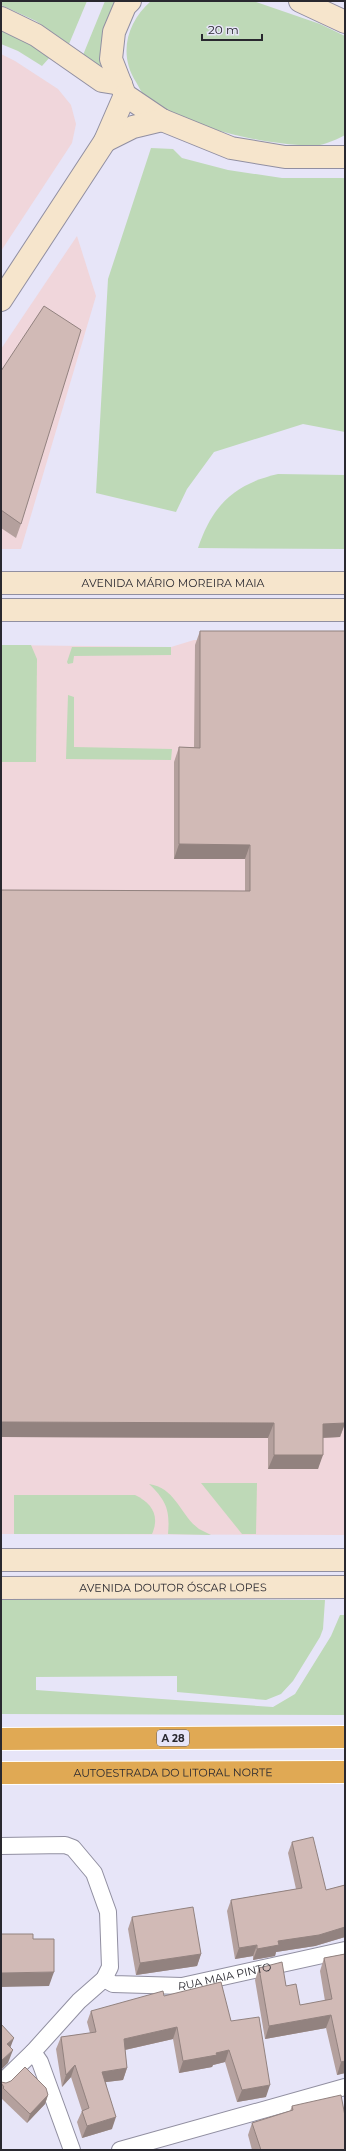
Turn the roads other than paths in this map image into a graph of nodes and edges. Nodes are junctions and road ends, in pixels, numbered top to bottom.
1 (130, 1) edge
2 (300, 1) edge
3 (338, 13) edge
4 (1, 18) edge
5 (123, 89) junction
6 (162, 120) junction
7 (105, 141) junction
8 (341, 154) edge
9 (1, 300) edge
10 (1, 583) edge
11 (345, 583) edge
12 (1, 610) edge
13 (345, 610) edge
14 (1, 1560) edge
15 (345, 1560) edge
16 (345, 1587) edge
17 (1, 1588) edge
18 (345, 1737) edge
19 (1, 1739) edge
20 (345, 1772) edge
21 (1, 1773) edge
22 (1, 1846) edge
23 (345, 1950) edge
24 (104, 1980) junction
25 (33, 2052) junction
26 (1, 2083) edge
27 (345, 2087) edge
28 (72, 2150) edge
29 (120, 2150) edge

1 - 5 main road
2 - 3 main road
4 - 5 main road
5 - 6 main road
5 - 7 main road
6 - 7 main road
6 - 8 main road
7 - 9 main road
10 - 11 main road, AVENIDA MÁRIO MOREIRA MAIA
12 - 13 main road
14 - 15 main road
16 - 17 main road, AVENIDA DOUTOR ÓSCAR LOPES
18 - 19 highway, A 28
20 - 21 highway, AUTOESTRADA DO LITORAL NORTE
22 - 24 street
23 - 24 street, RUA MAIA PINTO
24 - 25 street
25 - 26 street
25 - 28 street
27 - 29 street

